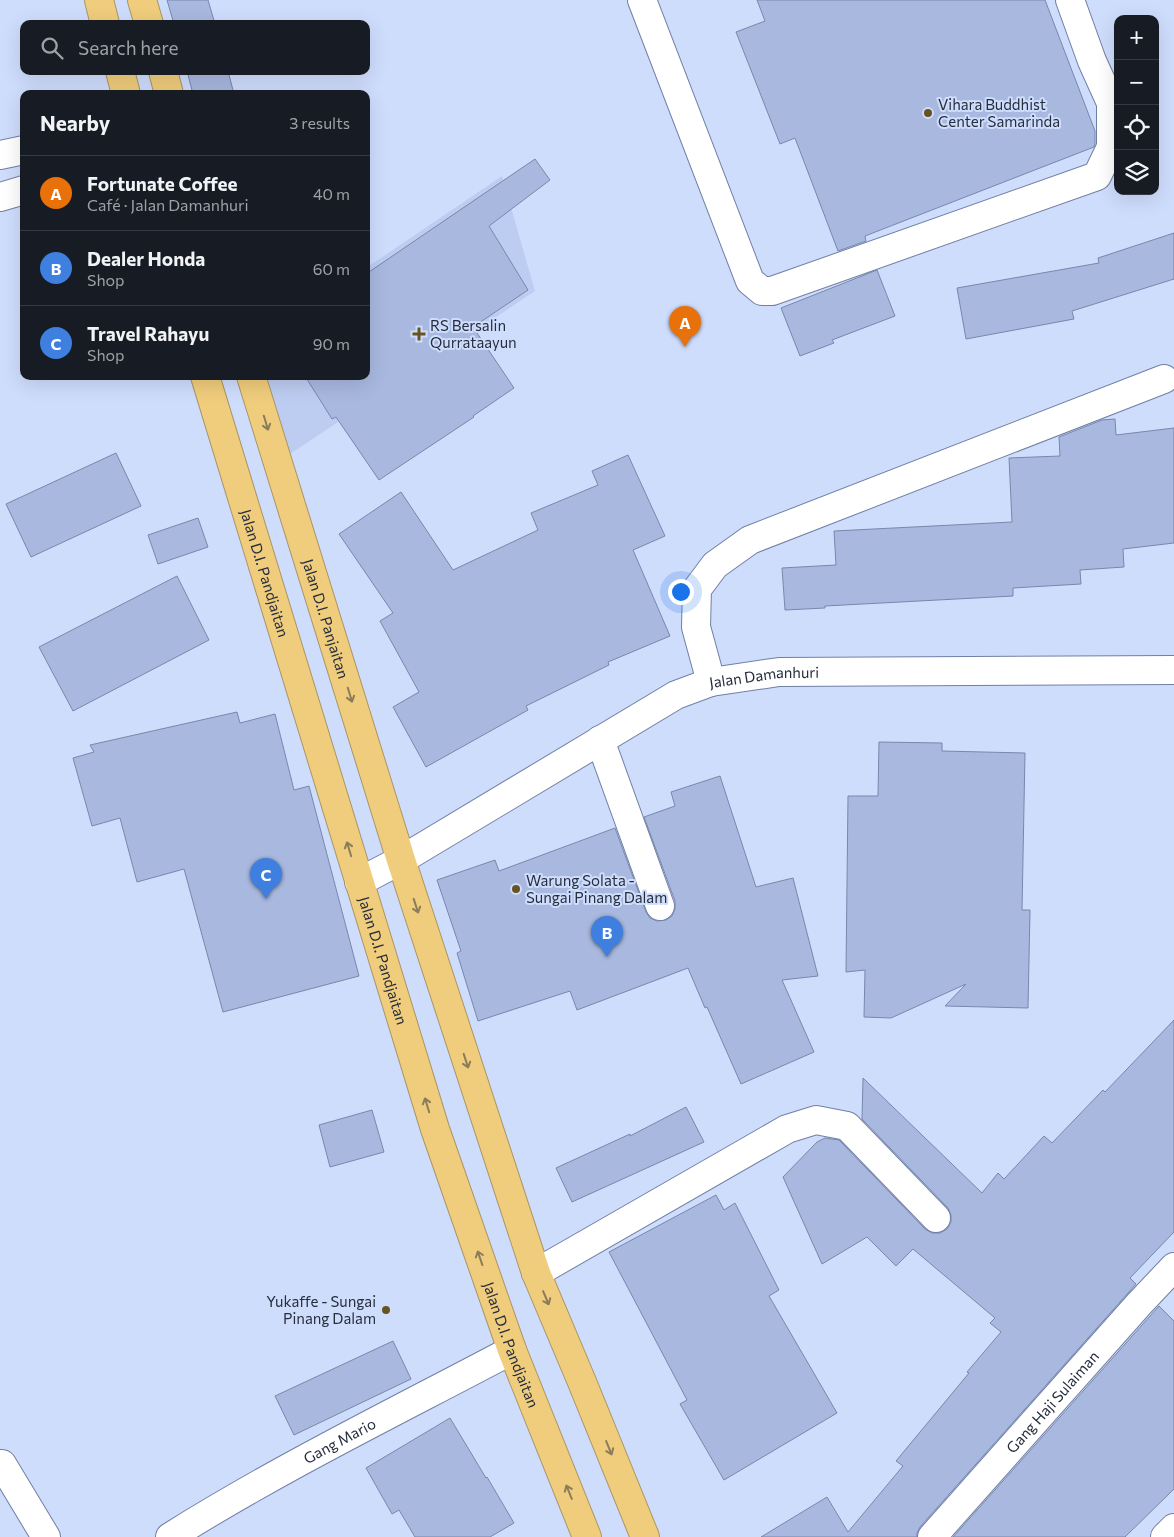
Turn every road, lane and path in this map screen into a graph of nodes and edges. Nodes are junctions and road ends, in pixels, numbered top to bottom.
1 (99, 0) edge
2 (142, 0) edge
3 (642, 0) edge
4 (1070, 0) edge
5 (105, 20) edge
6 (148, 20) edge
7 (121, 75) edge
8 (164, 75) edge
9 (125, 90) edge
10 (169, 90) edge
11 (20, 151) edge
12 (0, 155) edge
13 (20, 191) edge
14 (0, 197) edge
15 (206, 380) edge
16 (252, 380) edge
17 (1164, 380) dead end
18 (1174, 670) edge
19 (711, 682) junction
20 (600, 740) junction
21 (401, 860) junction
22 (359, 882) junction
23 (660, 906) dead end
24 (936, 1218) dead end
25 (1174, 1267) edge
26 (536, 1274) junction
27 (512, 1350) junction
28 (2, 1464) dead end
29 (1174, 1528) edge
30 (46, 1537) edge
31 (170, 1537) edge
32 (587, 1537) edge
33 (645, 1537) edge
34 (932, 1537) edge
35 (1165, 1537) edge

1 - 5 highway
2 - 6 highway
3 - 4 street
7 - 9 highway
8 - 10 highway
11 - 12 street
13 - 14 street
22 -> 15 highway, Jalan D.I. Pandjaitan
16 -> 21 highway, Jalan D.I. Panjaitan
17 - 19 street
18 - 19 street, Jalan Damanhuri
19 - 20 street, Jalan Damanhuri
20 - 21 street, Jalan Damanhuri
20 - 23 street
21 - 22 street, Jalan Damanhuri
21 -> 26 highway
27 -> 22 highway, Jalan D.I. Pandjaitan
24 - 26 street
25 - 34 street, Gang Haji Sulaiman
26 -> 33 highway
27 - 31 street, Gang Mario
32 -> 27 highway, Jalan D.I. Pandjaitan
28 - 30 street
29 - 35 street

